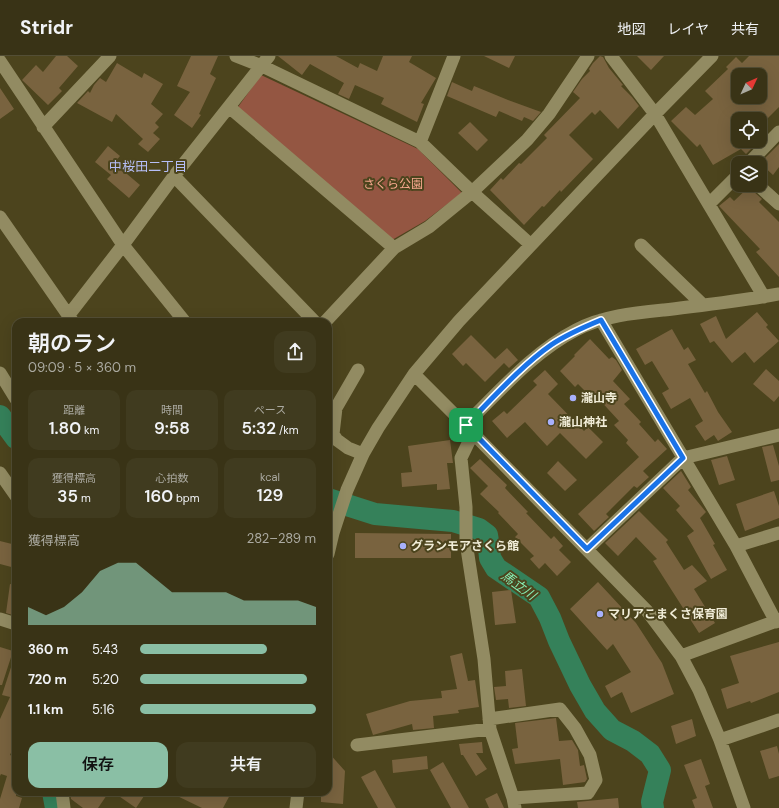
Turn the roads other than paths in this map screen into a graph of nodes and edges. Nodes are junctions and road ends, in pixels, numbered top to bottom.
1 (110, 56) edge
2 (236, 56) edge
3 (454, 56) edge
4 (588, 56) edge
5 (611, 56) edge
6 (712, 56) edge
7 (0, 61) edge
8 (265, 61) edge
9 (229, 107) junction
10 (655, 114) junction
11 (43, 127) junction
12 (779, 132) edge
13 (420, 142) junction
14 (756, 156) edge
15 (174, 176) junction
16 (731, 182) edge
17 (472, 192) junction
18 (766, 192) edge
19 (709, 204) junction
20 (779, 204) edge
21 (0, 217) edge
22 (531, 245) junction
23 (641, 245) dead end
24 (123, 246) junction
25 (394, 248) junction
26 (779, 294) edge
27 (764, 297) junction
28 (702, 305) junction
29 (69, 318) edge
30 (71, 318) edge
31 (181, 318) edge
32 (310, 318) edge
33 (329, 318) edge
34 (601, 320) junction
35 (358, 370) dead end
36 (0, 373) edge
37 (414, 374) junction
38 (12, 392) edge
39 (470, 429) junction
40 (779, 435) edge
41 (362, 454) junction
42 (683, 458) junction
43 (0, 473) edge
44 (12, 490) edge
45 (332, 528) edge
46 (779, 533) edge
47 (736, 546) junction
48 (587, 549) junction
49 (0, 619) edge
50 (777, 621) edge
51 (12, 623) edge
52 (681, 656) junction
53 (779, 720) edge
54 (490, 724) junction
55 (720, 740) junction
56 (357, 745) dead end
57 (62, 796) edge
58 (298, 796) edge
59 (514, 803) edge
60 (64, 808) edge
61 (296, 808) edge
62 (744, 808) edge

1 - 11 street
2 - 8 street
3 - 13 street
4 - 17 street
5 - 10 street
6 - 10 street
7 - 11 street
8 - 9 street
8 - 13 street
9 - 15 street
9 - 25 street
10 - 19 street
10 - 22 street
11 - 24 street
12 - 14 street
13 - 17 street
15 - 24 street
15 - 32 street
16 - 19 street
17 - 22 street
17 - 25 street
18 - 20 street
19 - 27 street
21 - 29 street
22 - 37 street
23 - 28 street
24 - 30 street
24 - 31 street
25 - 33 street
26 - 27 street
27 - 28 street
28 - 34 street
34 - 39 street
34 - 42 street
35 - 41 street
36 - 38 street
37 - 39 street
37 - 41 street
39 - 48 street
39 - 54 street
40 - 42 street
41 - 45 street
42 - 47 street
42 - 48 street
43 - 44 street
46 - 47 street
47 - 50 street
48 - 52 street
49 - 51 street
50 - 52 street
52 - 55 street
53 - 55 street
54 - 56 street
54 - 59 street
54 - 59 street
55 - 62 street
57 - 60 street
58 - 61 street

